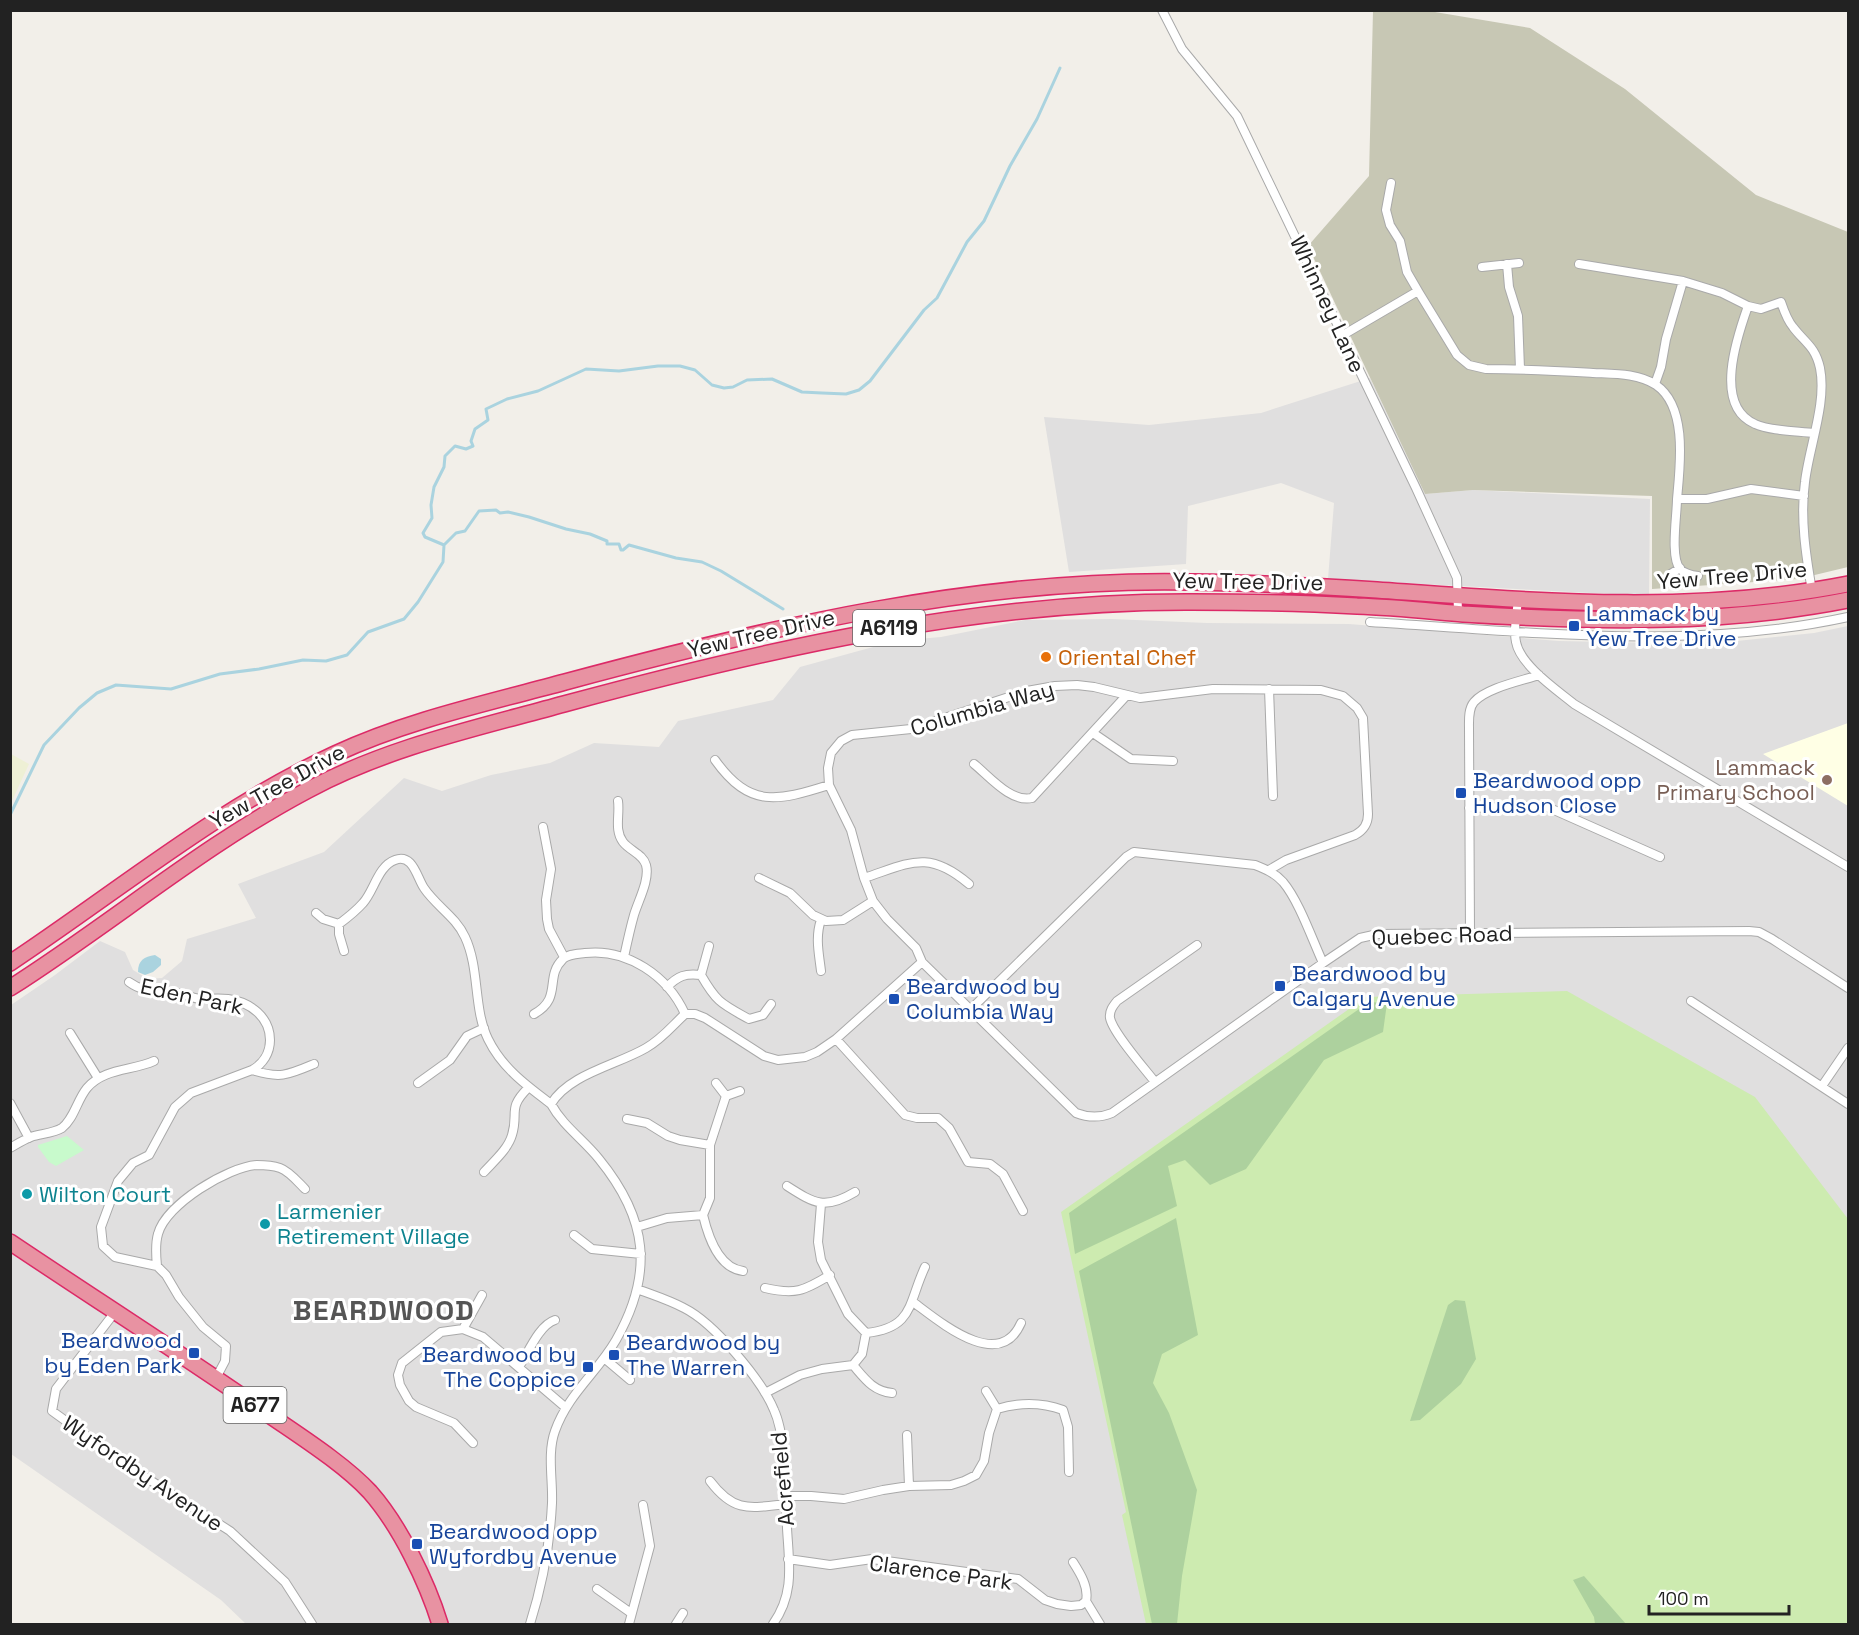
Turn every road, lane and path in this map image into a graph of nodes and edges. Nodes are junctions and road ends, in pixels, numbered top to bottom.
1 (1162, 10) edge
2 (1390, 183) dead end
3 (1519, 263) dead end
4 (1507, 264) junction
5 (1579, 264) dead end
6 (1482, 267) dead end
7 (1683, 281) junction
8 (1418, 291) junction
9 (1748, 306) junction
10 (1342, 335) junction
11 (1520, 369) junction
12 (1655, 384) junction
13 (1814, 434) junction
14 (1804, 496) junction
15 (1677, 499) junction
16 (1680, 568) junction
17 (1669, 575) dead end
18 (1698, 576) dead end
19 (1098, 583) junction
20 (1848, 584) edge
21 (1459, 596) junction
22 (1518, 599) junction
23 (1813, 599) junction
24 (1848, 600) edge
25 (1100, 604) junction
26 (880, 609) junction
27 (1458, 613) junction
28 (1848, 617) edge
29 (1370, 622) dead end
30 (1516, 624) junction
31 (883, 629) junction
32 (1539, 675) junction
33 (1269, 689) junction
34 (1126, 696) junction
35 (1094, 733) junction
36 (377, 735) junction
37 (384, 756) junction
38 (715, 760) dead end
39 (1173, 761) dead end
40 (974, 764) dead end
41 (829, 785) junction
42 (1273, 796) dead end
43 (618, 801) dead end
44 (1469, 808) junction
45 (543, 827) dead end
46 (1660, 857) dead end
47 (1848, 867) edge
48 (1269, 870) junction
49 (759, 878) dead end
50 (864, 878) junction
51 (969, 884) dead end
52 (873, 901) junction
53 (316, 913) dead end
54 (821, 920) junction
55 (339, 924) junction
56 (1470, 933) junction
57 (1197, 945) dead end
58 (710, 946) dead end
59 (344, 951) dead end
60 (564, 957) junction
61 (624, 957) junction
62 (922, 962) junction
63 (10, 963) edge
64 (1323, 963) junction
65 (821, 971) dead end
66 (700, 975) junction
67 (129, 982) dead end
68 (668, 987) junction
69 (10, 988) edge
70 (1848, 988) edge
71 (1691, 1001) dead end
72 (771, 1004) dead end
73 (971, 1009) junction
74 (534, 1014) dead end
75 (686, 1014) junction
76 (484, 1028) junction
77 (70, 1033) dead end
78 (836, 1039) junction
79 (1848, 1048) edge
80 (154, 1061) dead end
81 (314, 1064) dead end
82 (252, 1070) junction
83 (98, 1078) junction
84 (1155, 1082) junction
85 (418, 1083) dead end
86 (716, 1083) dead end
87 (1822, 1086) junction
88 (528, 1088) junction
89 (740, 1091) dead end
90 (726, 1096) junction
91 (10, 1103) edge
92 (551, 1104) junction
93 (1848, 1104) edge
94 (627, 1119) dead end
95 (28, 1138) junction
96 (710, 1145) junction
97 (10, 1148) edge
98 (484, 1172) dead end
99 (787, 1186) dead end
100 (304, 1189) dead end
101 (855, 1192) dead end
102 (821, 1204) junction
103 (1023, 1211) dead end
104 (703, 1215) junction
105 (637, 1227) junction
106 (574, 1235) dead end
107 (10, 1242) edge
108 (641, 1254) junction
109 (157, 1266) junction
110 (925, 1267) dead end
111 (743, 1271) dead end
112 (830, 1275) junction
113 (765, 1288) dead end
114 (637, 1289) junction
115 (482, 1295) dead end
116 (913, 1302) junction
117 (115, 1312) junction
118 (555, 1320) dead end
119 (1021, 1323) dead end
120 (464, 1329) junction
121 (866, 1333) junction
122 (604, 1358) junction
123 (853, 1365) junction
124 (519, 1367) junction
125 (216, 1378) junction
126 (630, 1380) dead end
127 (986, 1391) dead end
128 (765, 1393) junction
129 (892, 1393) dead end
130 (565, 1407) junction
131 (997, 1409) junction
132 (907, 1435) dead end
133 (473, 1443) dead end
134 (1070, 1472) dead end
135 (710, 1481) dead end
136 (909, 1486) junction
137 (786, 1500) junction
138 (643, 1505) dead end
139 (788, 1559) junction
140 (1073, 1562) dead end
141 (597, 1589) dead end
142 (1086, 1600) junction
143 (631, 1613) junction
144 (683, 1613) dead end
145 (312, 1624) edge
146 (440, 1624) edge
147 (530, 1624) edge
148 (629, 1624) edge
149 (676, 1624) edge
150 (773, 1624) edge
151 (1100, 1624) edge

1 - 10 street, Whinney Lane
2 - 8 street
3 - 4 street
4 - 6 street
4 - 11 street
5 - 7 street
7 - 9 street
7 - 12 street
8 - 10 street
8 - 11 street
9 - 13 street
9 - 13 street
10 - 21 street, Whinney Lane
11 - 12 street
12 - 15 street
13 - 14 street
14 - 15 street
14 - 23 street
15 - 16 street
16 - 17 street
16 - 18 street
19 - 21 highway, Yew Tree Drive / A6119
19 - 25 highway
19 - 26 highway, Yew Tree Drive / A6119
20 - 23 highway, Yew Tree Drive / A6119
21 - 22 highway, Yew Tree Drive / A6119
21 - 27 street, Whinney Lane
22 - 23 highway, Yew Tree Drive / A6119
22 - 30 street
23 - 24 highway, Yew Tree Drive / A6119
23 - 30 highway, Yew Tree Drive / A6119
25 - 27 highway, Yew Tree Drive / A6119
25 - 31 highway, Yew Tree Drive / A6119
26 - 31 highway
26 - 36 highway, Yew Tree Drive / A6119
27 - 30 highway, Yew Tree Drive / A6119
28 - 30 street
29 - 30 street
30 - 32 street
31 - 37 highway, Yew Tree Drive / A6119
32 - 44 street
32 - 47 street
33 - 34 street, Columbia Way
33 - 42 street
33 - 48 street, Columbia Way
34 - 35 street
34 - 41 street, Columbia Way
35 - 39 street
35 - 40 street
36 - 37 highway
36 - 63 highway, Yew Tree Drive / A6119
37 - 69 highway, Yew Tree Drive / A6119
38 - 41 street
41 - 50 street, Columbia Way
43 - 61 street
44 - 46 street
44 - 56 street
45 - 60 street
48 - 64 street
48 - 73 street
49 - 54 street
50 - 51 street
50 - 52 street, Columbia Way
52 - 54 street
52 - 62 street, Columbia Way
53 - 55 street
54 - 65 street
55 - 59 street
55 - 76 street
56 - 64 street, Quebec Road
56 - 70 street, Quebec Road
57 - 84 street
58 - 66 street
60 - 61 street
60 - 74 street
61 - 68 street
62 - 73 street, Quebec Road
62 - 78 street
64 - 84 street, Quebec Road
66 - 68 street
66 - 72 street
67 - 82 street, Eden Park
68 - 75 street
71 - 87 street
73 - 84 street, Quebec Road
75 - 78 street
75 - 92 street
76 - 85 street
76 - 88 street
77 - 83 street
78 - 103 street
79 - 87 street
80 - 83 street
81 - 82 street
82 - 109 street
83 - 95 street
86 - 90 street
87 - 93 street
88 - 92 street
88 - 98 street
89 - 90 street
90 - 96 street
91 - 95 street
92 - 105 street
94 - 96 street
95 - 97 street
96 - 104 street
99 - 102 street
100 - 109 street
101 - 102 street
102 - 112 street
104 - 105 street
104 - 111 street
105 - 108 street
106 - 108 street
107 - 117 highway, A677
108 - 114 street
109 - 125 street
110 - 116 street
112 - 113 street
112 - 121 street
114 - 122 street
114 - 128 street, Acrefield
115 - 120 street
116 - 119 street
116 - 121 street
117 - 125 highway, A677
117 - 145 street, Wyfordby Avenue
118 - 124 street
120 - 124 street
120 - 133 street
121 - 123 street
122 - 126 street
122 - 130 street
123 - 128 street
123 - 129 street
124 - 130 street
125 - 146 highway, A677
127 - 131 street
128 - 137 street, Acrefield
130 - 147 street
131 - 134 street
131 - 136 street
132 - 136 street
135 - 137 street
136 - 137 street
137 - 139 street, Acrefield
138 - 143 street
139 - 142 street, Clarence Park
139 - 150 street, Acrefield
140 - 142 street
141 - 143 street
142 - 151 street
143 - 148 street
144 - 149 street

